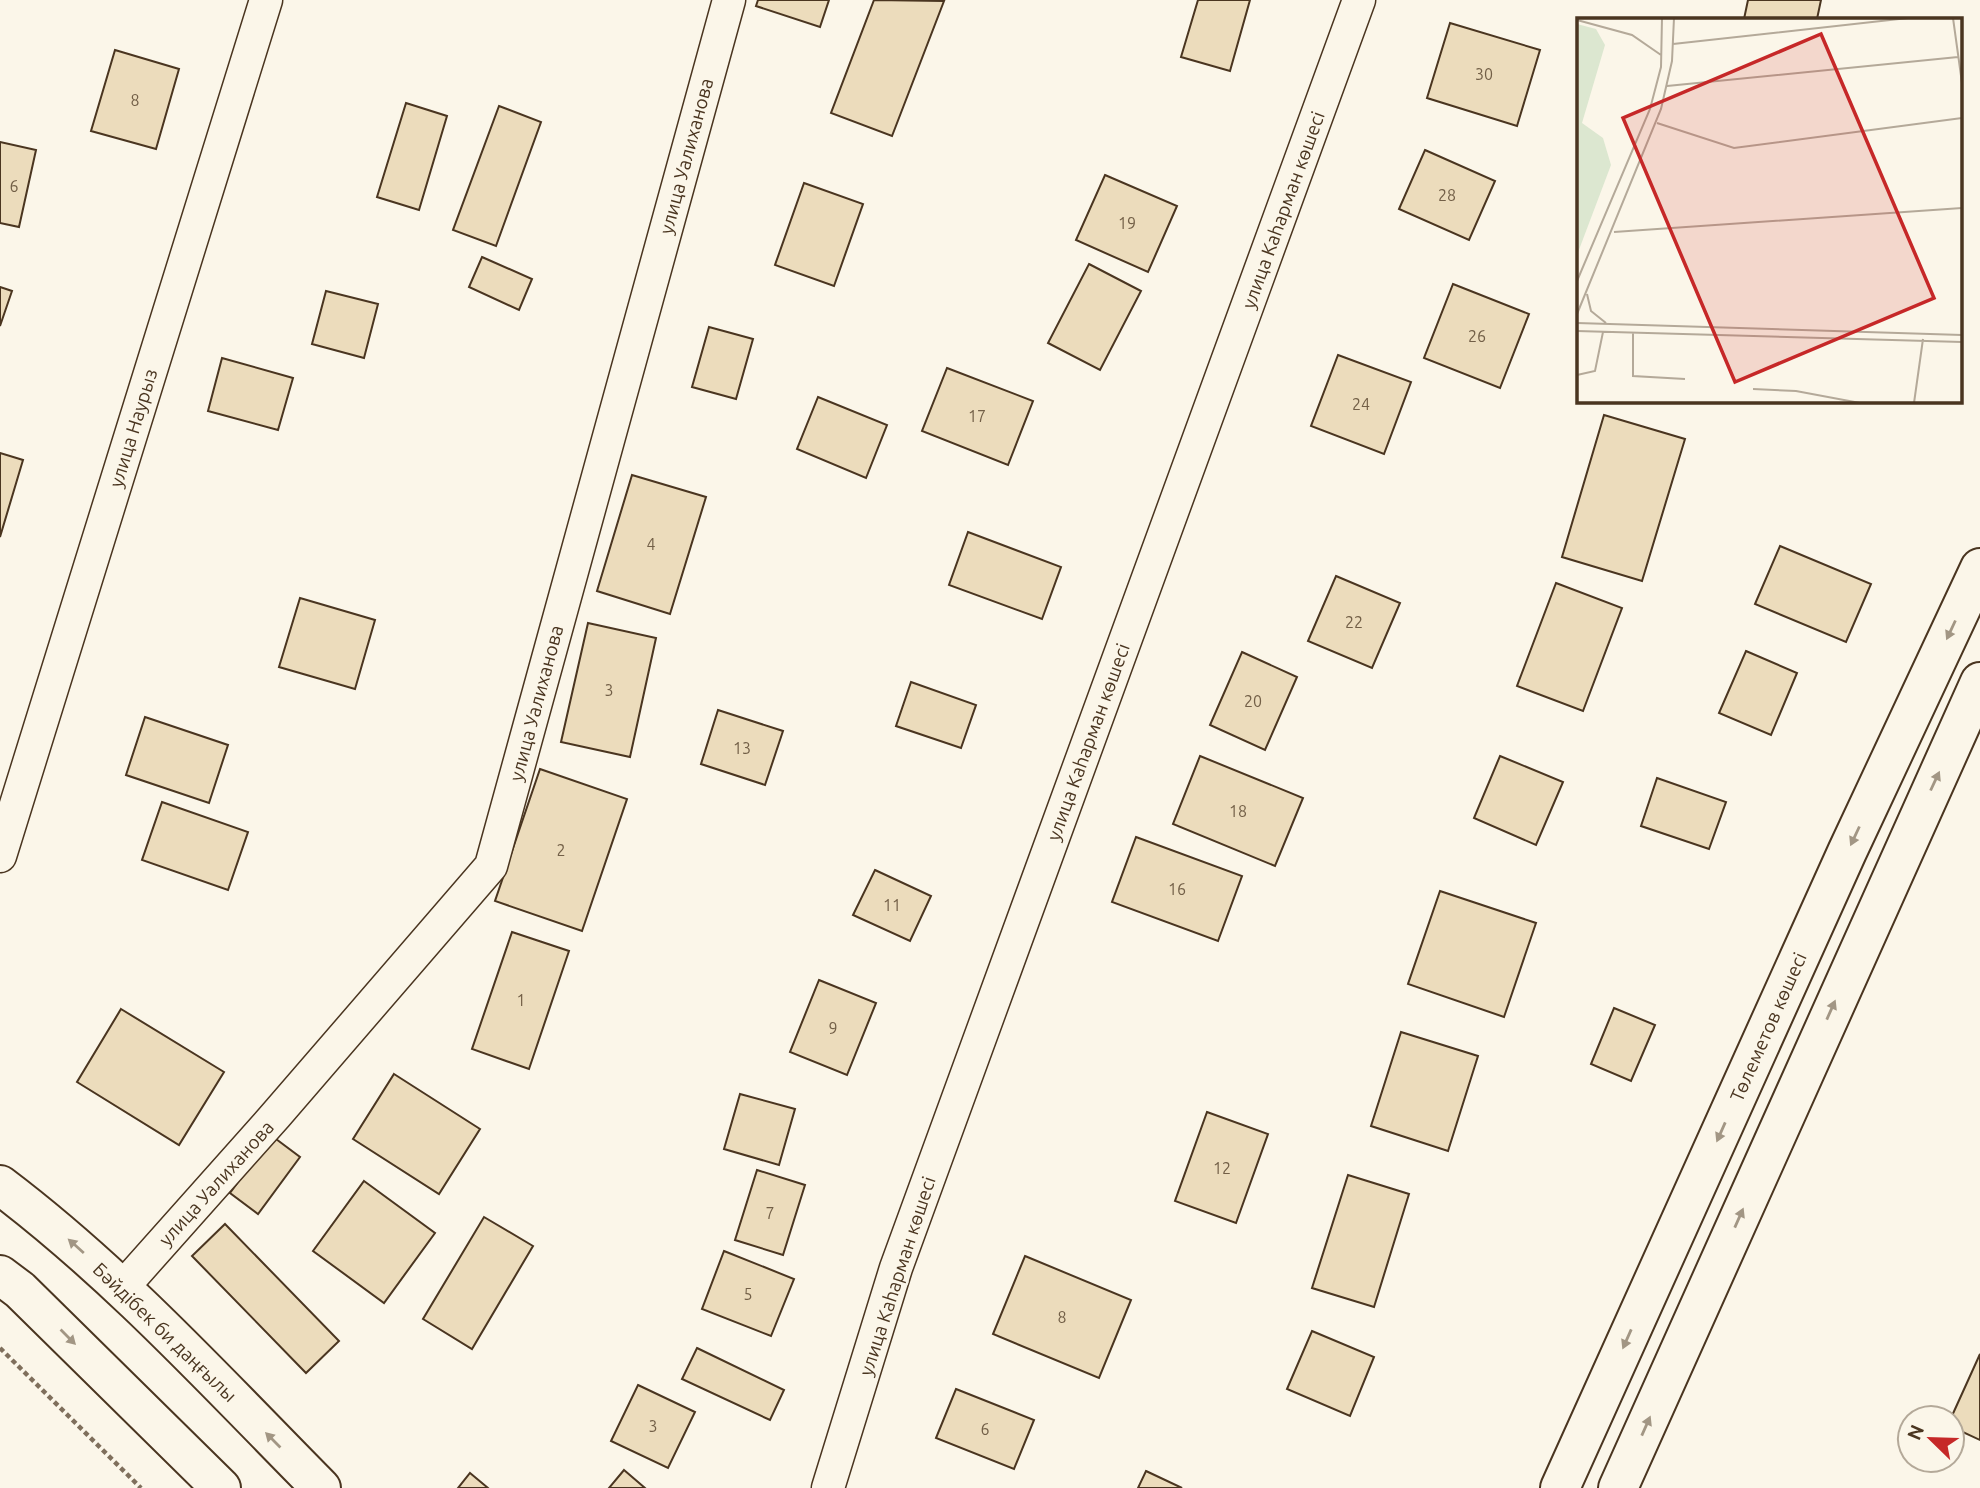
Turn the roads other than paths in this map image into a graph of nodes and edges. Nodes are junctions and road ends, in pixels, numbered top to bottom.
1 (266, 0) edge
2 (729, 0) edge
3 (1359, 0) edge
4 (1980, 568) edge
5 (1980, 682) edge
6 (0, 856) edge
7 (0, 1185) edge
8 (0, 1275) edge
9 (122, 1288) junction
10 (221, 1488) edge
11 (321, 1488) edge
12 (828, 1488) edge
13 (1560, 1488) edge
14 (1618, 1488) edge

1 - 6 street, улица Наурыз
2 - 9 street, улица Уалиханова
3 - 12 street, улица Каһарман көшесі
4 -> 13 main road, Төлеметов көшесі
14 -> 5 main road
9 -> 7 main road, Бәйдібек би даңғылы
8 -> 10 main road
11 -> 9 main road, Бәйдібек би даңғылы

